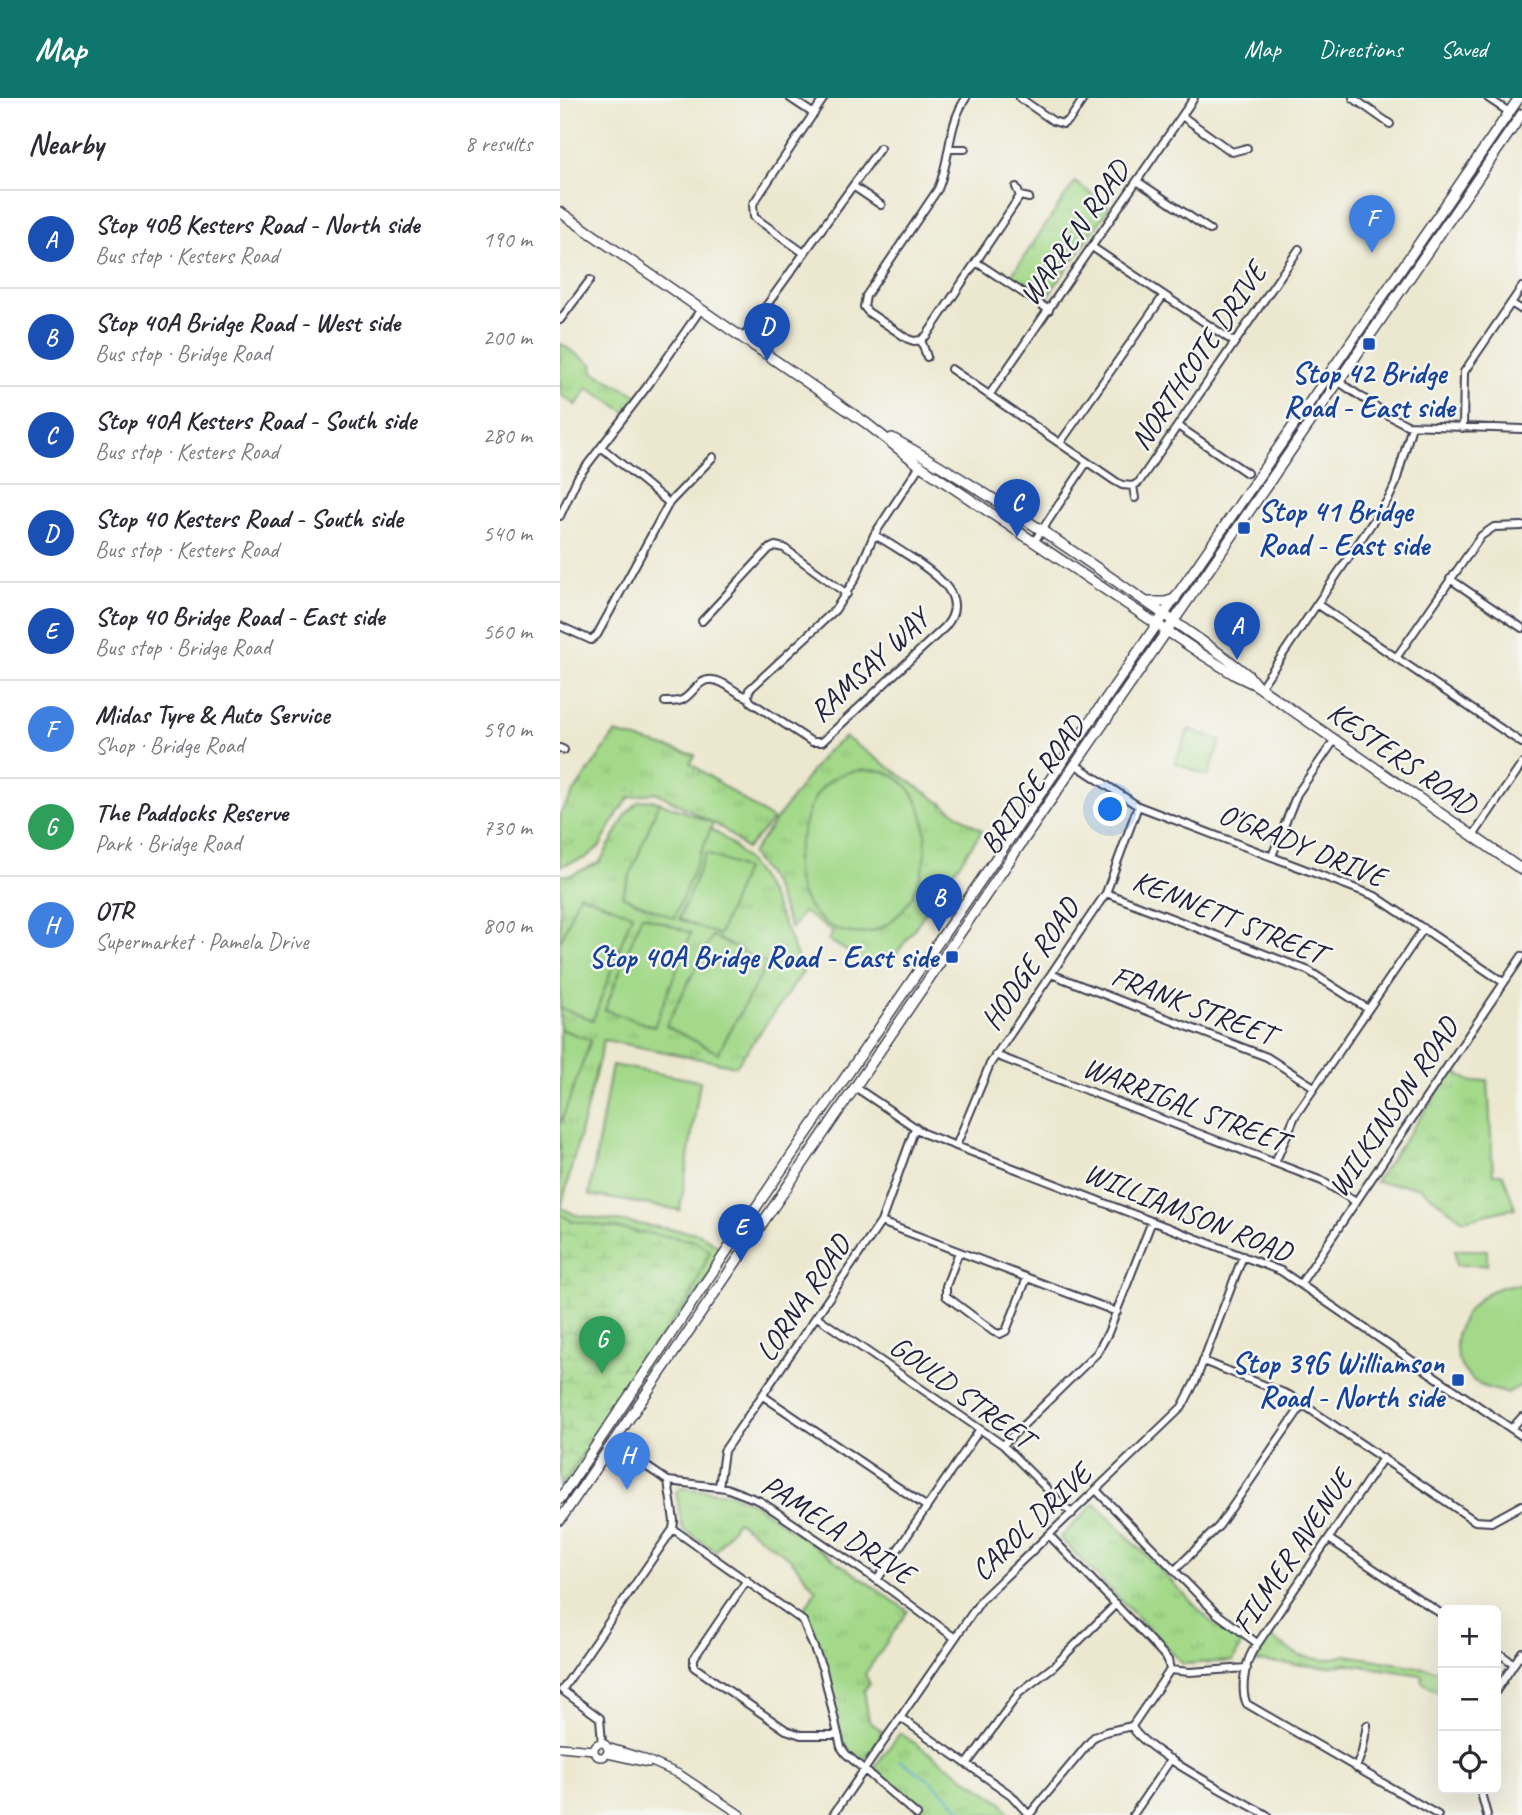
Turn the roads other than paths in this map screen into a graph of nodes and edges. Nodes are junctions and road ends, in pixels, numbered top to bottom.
1 (790, 98) edge
2 (824, 98) edge
3 (966, 98) edge
4 (1020, 98) edge
5 (1084, 98) edge
6 (1194, 98) edge
7 (1353, 98) edge
8 (1488, 98) edge
9 (1519, 98) edge
10 (1510, 113) junction
11 (814, 114) junction
12 (1182, 116) junction
13 (1520, 116) edge
14 (1390, 124) dead end
15 (880, 148) dead end
16 (1247, 148) dead end
17 (949, 149) junction
18 (965, 149) dead end
19 (1137, 181) junction
20 (853, 186) junction
21 (1016, 187) dead end
22 (1020, 196) junction
23 (1029, 198) dead end
24 (881, 205) dead end
25 (560, 212) edge
26 (1210, 230) dead end
27 (1092, 247) junction
28 (1299, 249) dead end
29 (804, 253) junction
30 (976, 262) junction
31 (590, 281) dead end
32 (1522, 287) edge
33 (1164, 295) junction
34 (1511, 303) junction
35 (701, 309) junction
36 (1049, 310) junction
37 (1522, 310) edge
38 (560, 320) edge
39 (743, 338) junction
40 (921, 340) junction
41 (1234, 342) junction
42 (928, 357) dead end
43 (951, 369) dead end
44 (1329, 375) junction
45 (1339, 382) junction
46 (990, 394) junction
47 (866, 423) junction
48 (1178, 426) junction
49 (1412, 426) junction
50 (1463, 428) junction
51 (1522, 429) edge
52 (1060, 443) junction
53 (601, 446) junction
54 (713, 457) dead end
55 (926, 457) junction
56 (1087, 462) junction
57 (919, 465) junction
58 (1247, 473) dead end
59 (1133, 486) junction
60 (1135, 498) dead end
61 (669, 503) junction
62 (560, 516) edge
63 (1522, 526) edge
64 (1041, 531) junction
65 (874, 535) junction
66 (1034, 542) junction
67 (1450, 579) junction
68 (847, 594) junction
69 (1175, 599) junction
70 (1146, 603) junction
71 (1317, 604) junction
72 (1164, 615) junction
73 (702, 621) dead end
74 (1174, 621) junction
75 (1158, 624) junction
76 (560, 626) edge
77 (1522, 628) edge
78 (1167, 631) junction
79 (1396, 657) junction
80 (1258, 686) junction
81 (747, 696) junction
82 (665, 702) dead end
83 (1334, 741) junction
84 (1522, 743) edge
85 (1066, 758) junction
86 (1522, 764) edge
87 (1076, 765) junction
88 (1138, 806) junction
89 (1472, 836) junction
90 (1272, 856) junction
91 (1522, 870) edge
92 (1106, 893) junction
93 (1424, 928) junction
94 (1522, 956) edge
95 (1051, 974) junction
96 (912, 981) junction
97 (1503, 982) junction
98 (923, 987) junction
99 (1368, 1009) junction
100 (995, 1055) junction
101 (844, 1079) junction
102 (855, 1087) junction
103 (1314, 1087) junction
104 (915, 1128) junction
105 (956, 1146) junction
106 (1276, 1163) junction
107 (779, 1173) junction
108 (791, 1181) junction
109 (1356, 1202) junction
110 (1152, 1221) junction
111 (881, 1222) junction
112 (959, 1252) junction
113 (1243, 1256) junction
114 (1027, 1278) junction
115 (1301, 1283) junction
116 (1116, 1312) junction
117 (817, 1317) junction
118 (1203, 1362) junction
119 (763, 1396) junction
120 (1303, 1404) junction
121 (1522, 1417) edge
122 (1512, 1428) junction
123 (980, 1429) junction
124 (1522, 1436) edge
125 (602, 1437) junction
126 (612, 1443) junction
127 (1003, 1445) junction
128 (1383, 1458) junction
129 (668, 1481) junction
130 (719, 1486) junction
131 (1097, 1490) junction
132 (560, 1499) edge
133 (1522, 1505) edge
134 (927, 1507) junction
135 (1072, 1514) junction
136 (560, 1520) edge
137 (673, 1529) junction
138 (1050, 1536) junction
139 (1329, 1539) junction
140 (1175, 1570) junction
141 (747, 1580) junction
142 (877, 1580) junction
143 (1116, 1604) junction
144 (1438, 1612) edge
145 (955, 1637) junction
146 (1257, 1643) junction
147 (1522, 1652) edge
148 (1501, 1655) edge
149 (1514, 1664) junction
150 (1247, 1668) junction
151 (1170, 1670) junction
152 (1501, 1684) edge
153 (561, 1689) edge
154 (901, 1718) junction
155 (1367, 1724) dead end
156 (1132, 1726) junction
157 (837, 1735) junction
158 (560, 1747) edge
159 (606, 1748) junction
160 (594, 1750) junction
161 (1171, 1759) junction
162 (967, 1765) junction
163 (1356, 1768) junction
164 (864, 1769) junction
165 (1481, 1794) edge
166 (741, 1815) edge
167 (833, 1815) edge
168 (917, 1815) edge
169 (1029, 1815) edge
170 (1133, 1815) edge
171 (1267, 1815) edge
172 (1438, 1815) edge
173 (1487, 1815) edge

1 - 11 street
2 - 11 street
3 - 17 street
4 - 5 street
6 - 12 street, WARREN ROAD
7 - 14 street
8 - 10 street
9 - 10 main road, BRIDGE ROAD
10 - 13 main road
10 - 44 main road, BRIDGE ROAD
11 - 29 street
12 - 16 street
12 - 19 street, WARREN ROAD
13 - 45 main road, BRIDGE ROAD
15 - 20 street
17 - 18 street
17 - 40 street
19 - 26 street
19 - 27 street, WARREN ROAD
20 - 24 street
20 - 29 street
21 - 22 street
22 - 23 street
22 - 30 street
25 - 35 main road, KESTERS ROAD
27 - 33 street
27 - 36 street, WARREN ROAD
28 - 41 street, NORTHCOTE DRIVE
29 - 39 street
30 - 36 street
30 - 40 street
31 - 38 street
32 - 34 street
33 - 41 street
33 - 52 street
34 - 37 street
34 - 50 street
35 - 39 main road, KESTERS ROAD
35 - 53 street
36 - 46 street, WARREN ROAD
39 - 47 main road, KESTERS ROAD
40 - 42 street
41 - 48 street, NORTHCOTE DRIVE
43 - 46 street, NORTHCOTE DRIVE
44 - 45 main road
44 - 69 main road, BRIDGE ROAD
45 - 49 street
45 - 74 main road, BRIDGE ROAD
46 - 52 street, NORTHCOTE DRIVE
47 - 55 main road, KESTERS ROAD
47 - 57 main road, KESTERS ROAD
48 - 58 street
48 - 59 street, NORTHCOTE DRIVE
49 - 50 street
49 - 71 street
50 - 51 street
52 - 56 street, NORTHCOTE DRIVE
53 - 61 street
53 - 62 street
54 - 61 street
55 - 57 street
55 - 64 main road, KESTERS ROAD
56 - 59 street, NORTHCOTE DRIVE
56 - 64 street
57 - 65 street
57 - 66 main road, KESTERS ROAD
59 - 60 street, NORTHCOTE DRIVE
61 - 76 street
63 - 67 street
64 - 66 street
64 - 70 main road, KESTERS ROAD
65 - 68 street
65 - 81 street, RAMSAY WAY
66 - 75 main road, KESTERS ROAD
67 - 77 street
67 - 79 street
68 - 73 street
68 - 81 street
69 - 70 main road
69 - 72 main road, BRIDGE ROAD
70 - 72 main road, KESTERS ROAD
71 - 79 street
71 - 80 street
72 - 74 main road, KESTERS ROAD
72 - 75 main road, BRIDGE ROAD
74 - 78 main road, BRIDGE ROAD
74 - 80 main road, KESTERS ROAD
75 - 78 main road, KESTERS ROAD
75 - 85 main road, BRIDGE ROAD
78 - 80 main road, KESTERS ROAD
78 - 87 main road, BRIDGE ROAD
79 - 84 street
80 - 83 main road, KESTERS ROAD
81 - 82 street
83 - 89 main road, KESTERS ROAD
83 - 90 street
85 - 87 main road
85 - 96 main road, BRIDGE ROAD
86 - 89 street
87 - 88 street, O'GRADY DRIVE
87 - 98 main road, BRIDGE ROAD
88 - 90 street, O'GRADY DRIVE
88 - 92 street, HODGE ROAD
89 - 91 main road, KESTERS ROAD
90 - 93 street, O'GRADY DRIVE
92 - 95 street, HODGE ROAD
92 - 99 street, KENNETT STREET
93 - 97 street, O'GRADY DRIVE
93 - 99 street
94 - 97 street, WILKINSON ROAD
95 - 100 street, HODGE ROAD
95 - 103 street, FRANK STREET
96 - 98 main road
96 - 101 main road, BRIDGE ROAD
97 - 109 street, WILKINSON ROAD
98 - 102 main road, BRIDGE ROAD
99 - 103 street
100 - 105 street, HODGE ROAD
100 - 106 street, WARRIGAL STREET
101 - 102 main road
101 - 107 main road, BRIDGE ROAD
102 - 104 street, WILLIAMSON ROAD
102 - 108 main road, BRIDGE ROAD
103 - 106 street
104 - 105 street, WILLIAMSON ROAD
104 - 111 street, LORNA ROAD
105 - 110 street, WILLIAMSON ROAD
106 - 109 street, WARRIGAL STREET
107 - 108 main road
107 - 125 main road, BRIDGE ROAD
108 - 126 main road, BRIDGE ROAD
109 - 115 street, WILKINSON ROAD
110 - 113 street, WILLIAMSON ROAD
110 - 116 street
111 - 112 street
111 - 117 street, LORNA ROAD
112 - 114 street
112 - 114 street
113 - 115 street, WILLIAMSON ROAD
113 - 118 street, CAROL DRIVE
114 - 116 street
115 - 122 street, WILLIAMSON ROAD
116 - 127 street
117 - 119 street, LORNA ROAD
117 - 123 street, GOULD STREET
118 - 120 street
118 - 131 street, CAROL DRIVE
119 - 130 street, LORNA ROAD
119 - 134 street
120 - 128 street
120 - 140 street
121 - 122 street
122 - 124 street, WILLIAMSON ROAD
123 - 127 street, GOULD STREET
123 - 134 street
125 - 126 main road
125 - 132 main road, BRIDGE ROAD
126 - 129 street, PAMELA DRIVE
126 - 136 main road, BRIDGE ROAD
127 - 135 street, GOULD STREET
128 - 133 street
128 - 139 street, FILMER AVENUE
129 - 130 street, PAMELA DRIVE
129 - 137 street
130 - 142 street, PAMELA DRIVE
131 - 135 street, CAROL DRIVE
131 - 140 street
134 - 142 street
135 - 138 street, CAROL DRIVE
137 - 141 street
137 - 153 street
138 - 143 street
138 - 145 street, CAROL DRIVE
139 - 144 street
139 - 146 street, FILMER AVENUE
140 - 146 street
141 - 157 street
141 - 157 street
142 - 145 street, PAMELA DRIVE
143 - 151 street
143 - 162 street
145 - 154 street, CAROL DRIVE
146 - 150 street, FILMER AVENUE
147 - 149 street
148 - 149 street
149 - 152 street
150 - 151 street
150 - 163 street, FILMER AVENUE
151 - 156 street
153 - 159 street
154 - 162 street
154 - 164 street, CAROL DRIVE
155 - 163 street
156 - 161 street
156 - 169 street
157 - 164 street
158 - 160 street
159 - 160 street
159 - 160 street
159 - 166 street
161 - 170 street
161 - 171 street
162 - 169 street
163 - 172 street, FILMER AVENUE
164 - 167 street, CAROL DRIVE
164 - 168 street
165 - 173 street

